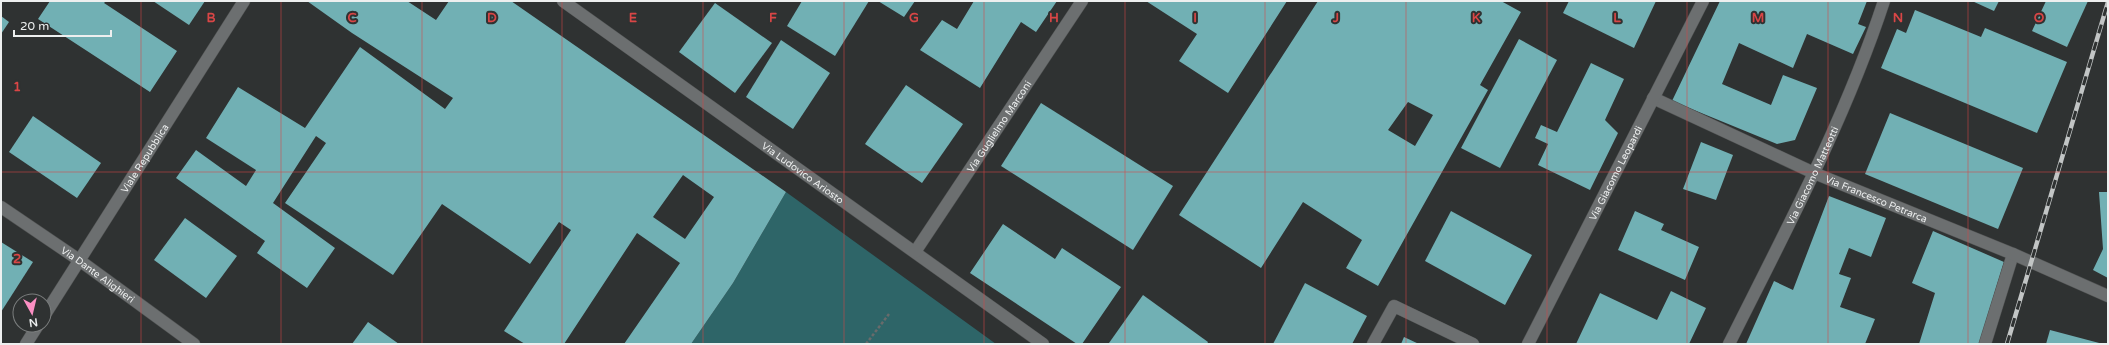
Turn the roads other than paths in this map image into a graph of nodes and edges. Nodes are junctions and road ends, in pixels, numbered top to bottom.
1 (244, 1) edge
2 (563, 1) edge
3 (1082, 1) edge
4 (1703, 1) edge
5 (1884, 1) edge
6 (1653, 98) junction
7 (1814, 173) junction
8 (1, 207) edge
9 (915, 252) junction
10 (2013, 254) junction
11 (79, 260) junction
12 (2105, 295) edge
13 (52, 303) edge
14 (2108, 306) edge
15 (33, 333) edge
16 (26, 344) edge
17 (194, 344) edge
18 (1043, 344) edge
19 (1373, 344) edge
20 (1473, 344) edge
21 (1528, 344) edge
22 (1729, 344) edge
23 (1985, 344) edge

1 - 11 street, Viale Repubblica
2 - 9 street, Via Ludovico Ariosto
3 - 9 street, Via Guglielmo Marconi
4 - 6 street, Via Giacomo Leopardi
5 - 7 street, Via Giacomo Matteotti
6 - 7 street, Via Francesco Petrarca
6 - 21 street, Via Giacomo Leopardi
7 - 10 street, Via Francesco Petrarca
7 - 22 street, Via Giacomo Matteotti
8 - 11 street, Via Dante Alighieri
9 - 18 street, Via Ludovico Ariosto
10 - 12 street, Via Francesco Petrarca
10 - 23 street
11 - 13 street, Viale Repubblica
11 - 17 street, Via Dante Alighieri
12 - 14 street, Via Francesco Petrarca
15 - 16 street
19 - 20 street

